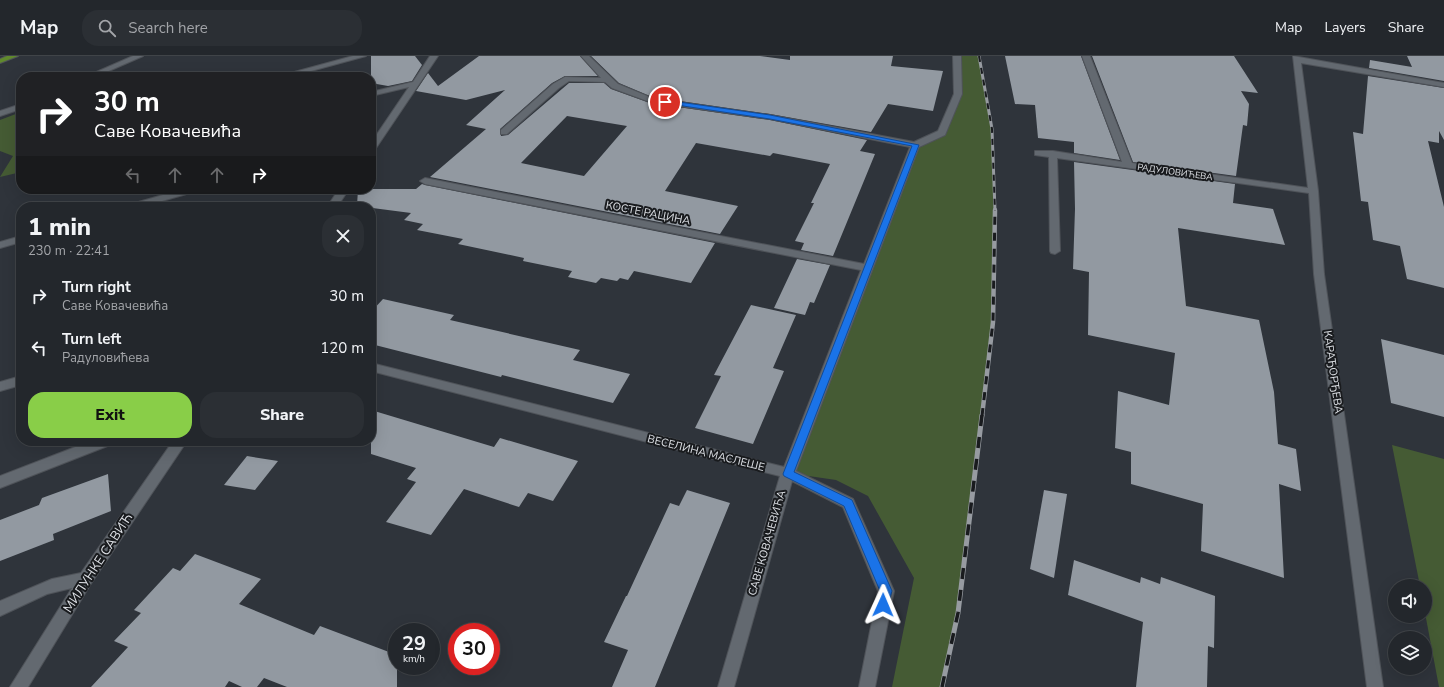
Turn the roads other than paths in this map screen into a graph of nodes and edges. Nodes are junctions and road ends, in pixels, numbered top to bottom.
1 (14, 56) edge
2 (139, 56) edge
3 (362, 56) edge
4 (434, 56) edge
5 (585, 56) edge
6 (957, 56) edge
7 (1086, 56) edge
8 (1297, 58) edge
9 (0, 61) edge
10 (101, 72) edge
11 (300, 72) edge
12 (607, 80) junction
13 (417, 83) junction
14 (1444, 85) edge
15 (376, 93) edge
16 (16, 108) edge
17 (0, 114) edge
18 (504, 132) dead end
19 (380, 135) junction
20 (376, 137) edge
21 (376, 141) edge
22 (915, 145) junction
23 (1038, 152) dead end
24 (1053, 154) junction
25 (1128, 165) junction
26 (425, 182) dead end
27 (1313, 191) junction
28 (176, 194) edge
29 (148, 202) edge
30 (16, 240) edge
31 (0, 245) edge
32 (1055, 251) dead end
33 (866, 268) junction
34 (376, 368) edge
35 (16, 382) edge
36 (0, 387) edge
37 (92, 446) edge
38 (177, 446) edge
39 (788, 474) junction
40 (0, 482) edge
41 (85, 580) junction
42 (0, 609) edge
43 (18, 687) edge
44 (726, 687) edge
45 (867, 687) edge
46 (1375, 687) edge

1 - 9 main road
2 - 10 street
3 - 11 street
4 - 13 street
5 - 12 street
6 - 22 street
7 - 25 street
8 - 14 street
8 - 27 street, КАРАЂОРЂЕВА
12 - 18 street
12 - 22 street
13 - 15 street
13 - 19 street
16 - 17 street
19 - 20 street
19 - 21 street
22 - 33 street, САВЕ КОВАЧЕВИЋА
23 - 24 street, РАДУЛОВИЋЕВА
24 - 25 street, РАДУЛОВИЋЕВА
24 - 32 street
25 - 27 street, РАДУЛОВИЋЕВА
26 - 33 street, КОСТЕ РАЦИНА
27 - 46 street, КАРАЂОРЂЕВА
28 - 29 street
30 - 31 street
33 - 39 street, САВЕ КОВАЧЕВИЋА
34 - 39 street, ВЕСЕЛИНА МАСЛЕШЕ
35 - 36 street
37 - 40 street
38 - 41 street, МИЛУНКЕ САВИЋ
39 - 44 street, САВЕ КОВАЧЕВИЋА
39 - 45 street, ВЕСЕЛИНА МАСЛЕШЕ
41 - 42 street
41 - 43 street, МИЛУНКЕ САВИЋ

